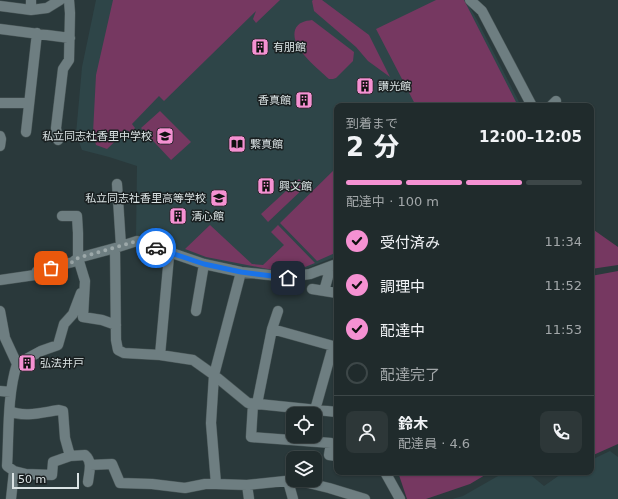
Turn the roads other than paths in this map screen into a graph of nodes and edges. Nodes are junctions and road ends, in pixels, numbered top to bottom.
1 (60, 0) edge
2 (68, 0) edge
3 (470, 0) edge
4 (31, 5) edge
5 (0, 9) edge
6 (0, 29) edge
7 (37, 33) junction
8 (70, 38) junction
9 (29, 102) junction
10 (0, 103) edge
11 (530, 103) edge
12 (26, 132) dead end
13 (0, 136) edge
14 (58, 140) dead end
15 (0, 146) edge
16 (117, 184) dead end
17 (62, 216) dead end
18 (118, 247) junction
19 (172, 253) junction
20 (78, 258) junction
21 (204, 264) junction
22 (334, 266) edge
23 (241, 272) junction
24 (0, 280) edge
25 (85, 281) junction
26 (312, 289) dead end
27 (324, 291) junction
28 (334, 293) edge
29 (0, 311) edge
30 (196, 311) dead end
31 (278, 311) dead end
32 (116, 325) junction
33 (272, 329) junction
34 (160, 355) junction
35 (17, 364) junction
36 (214, 375) junction
37 (0, 391) edge
38 (11, 392) junction
39 (255, 404) junction
40 (286, 407) edge
41 (316, 407) edge
42 (10, 411) junction
43 (322, 411) edge
44 (334, 412) edge
45 (70, 456) junction
46 (334, 456) edge
47 (90, 465) junction
48 (7, 467) edge
49 (387, 475) edge
50 (286, 481) edge
51 (88, 482) dead end
52 (216, 484) junction
53 (247, 485) junction
54 (322, 486) edge
55 (293, 487) edge
56 (329, 488) junction
57 (11, 499) edge
58 (250, 499) edge
59 (292, 499) edge
60 (332, 499) edge
61 (365, 499) edge
62 (400, 499) edge

1 - 4 street
2 - 8 street
3 - 11 street
4 - 5 street
6 - 7 street
7 - 8 street
7 - 9 street
8 - 14 street
9 - 10 street
9 - 12 street
13 - 15 street
16 - 18 street
17 - 20 street
18 - 19 street
18 - 20 street
18 - 32 street
19 - 21 street
19 - 34 street
20 - 24 street
20 - 25 street
21 - 23 street
21 - 30 street
22 - 23 street
22 - 27 street
23 - 36 street
25 - 32 street
25 - 35 street
26 - 27 street
27 - 28 street
29 - 35 street
31 - 33 street
32 - 34 street
33 - 39 street
33 - 41 street
34 - 36 street
35 - 38 street
36 - 39 street
36 - 52 street
37 - 38 street
38 - 42 street
39 - 40 street
39 - 46 street
42 - 45 street
42 - 48 street
43 - 44 street
45 - 47 street
45 - 48 street
47 - 51 street
47 - 52 street
48 - 57 street
49 - 62 street
50 - 53 street
52 - 53 street
53 - 58 street
54 - 56 street
55 - 59 street
56 - 60 street
56 - 61 street

